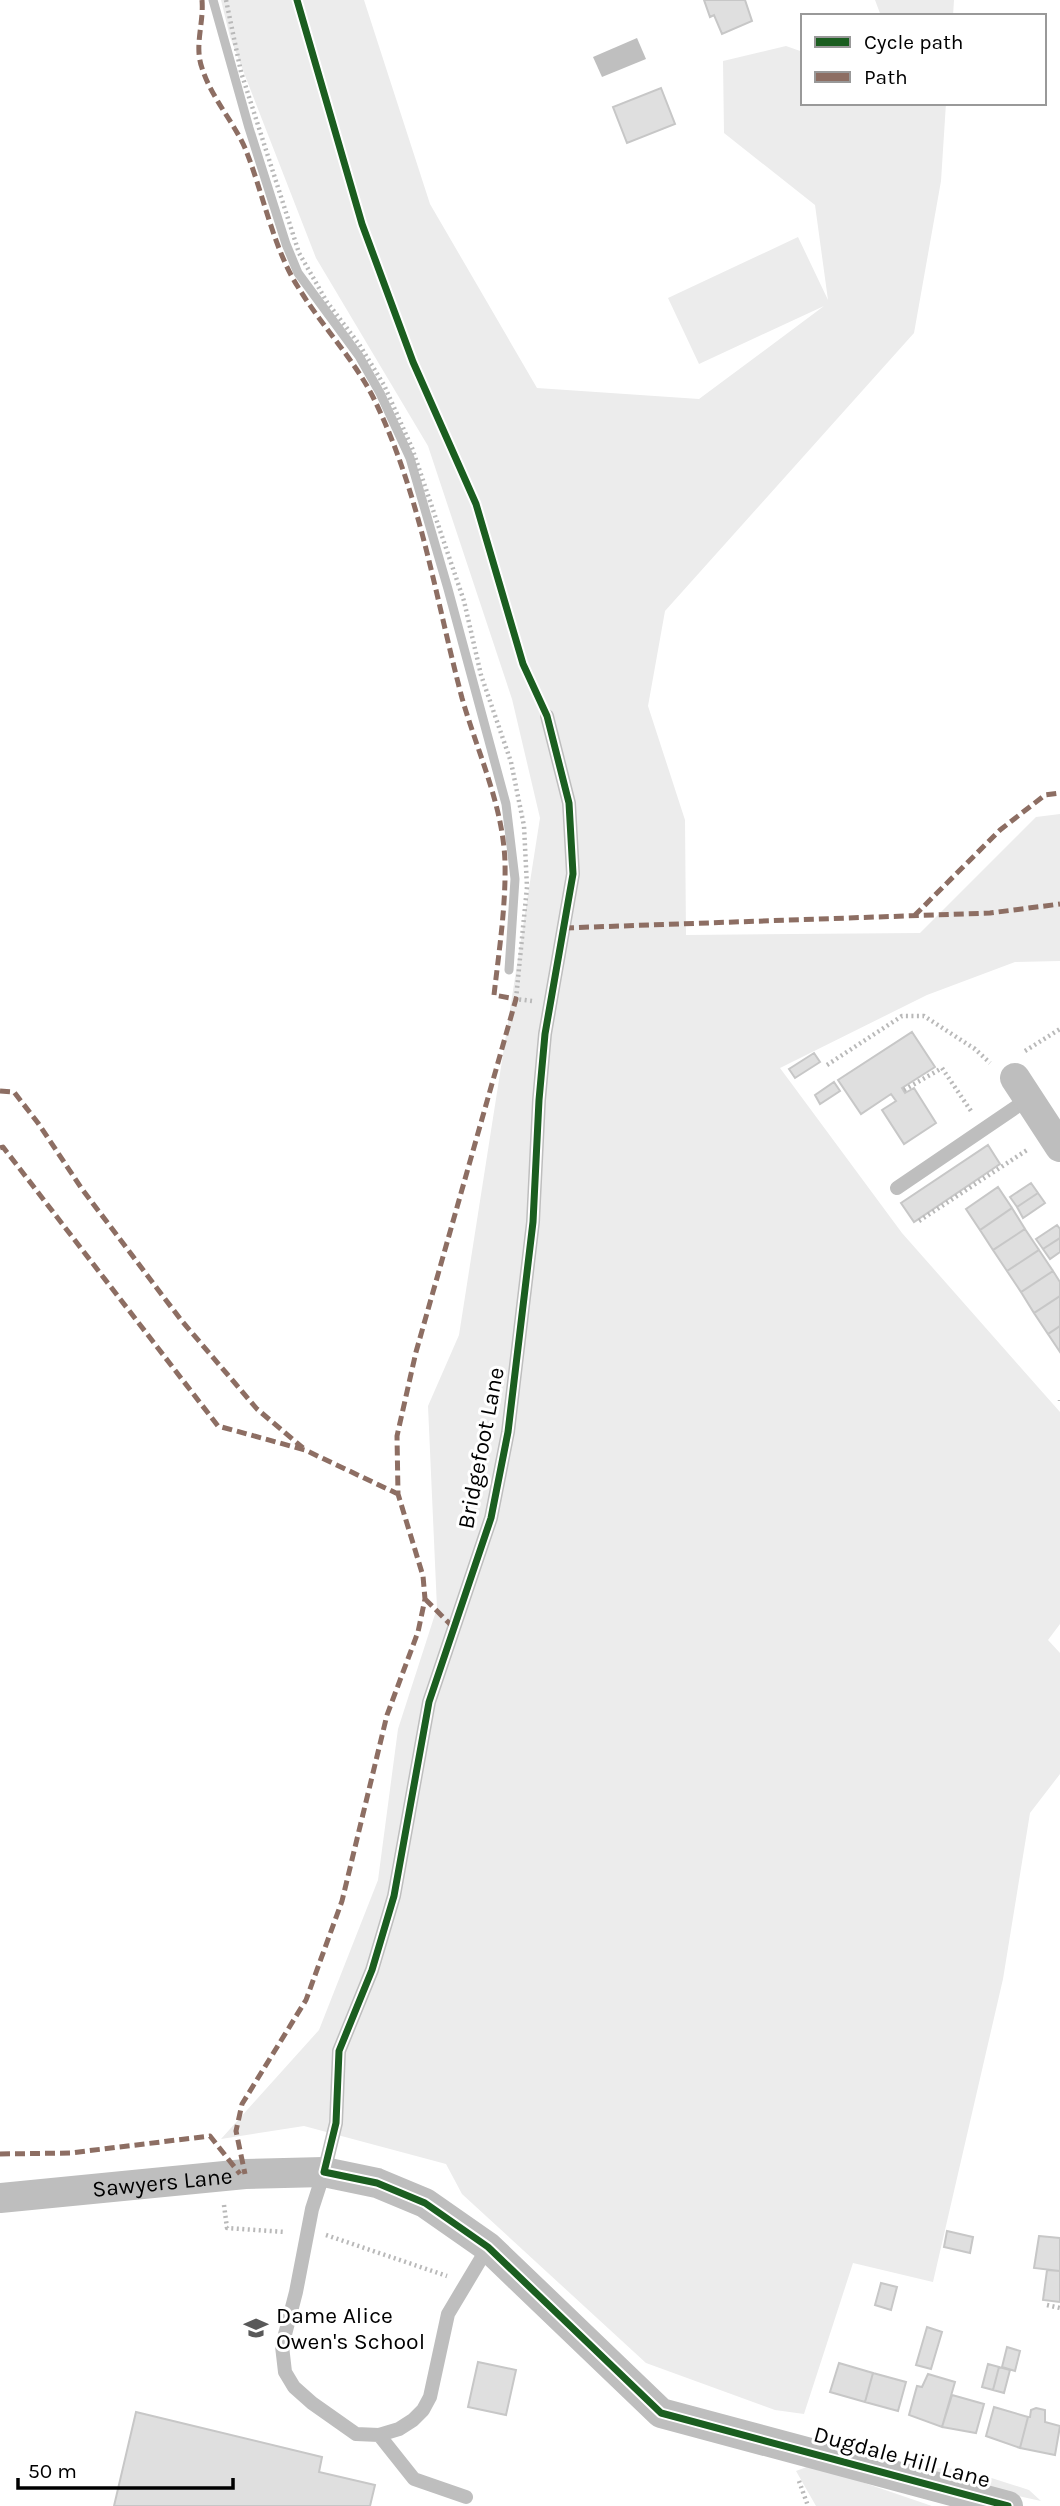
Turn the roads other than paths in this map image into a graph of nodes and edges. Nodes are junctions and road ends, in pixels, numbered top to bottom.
1 (547, 716) dead end
2 (1014, 1078) joint
3 (1056, 1140) edge
4 (897, 1188) dead end
5 (324, 2172) junction
6 (0, 2198) edge
7 (488, 2247) junction
8 (379, 2435) junction
9 (466, 2497) dead end
10 (1008, 2506) edge

1 - 5 lane, Bridgefoot Lane
2 - 3 street
2 - 4 lane
5 - 6 street, Sawyers Lane
5 - 7 street, Sawyers Lane
5 - 8 lane, Bridgefoot Lane
7 - 8 lane
7 - 10 street, Dugdale Hill Lane
8 - 9 lane

